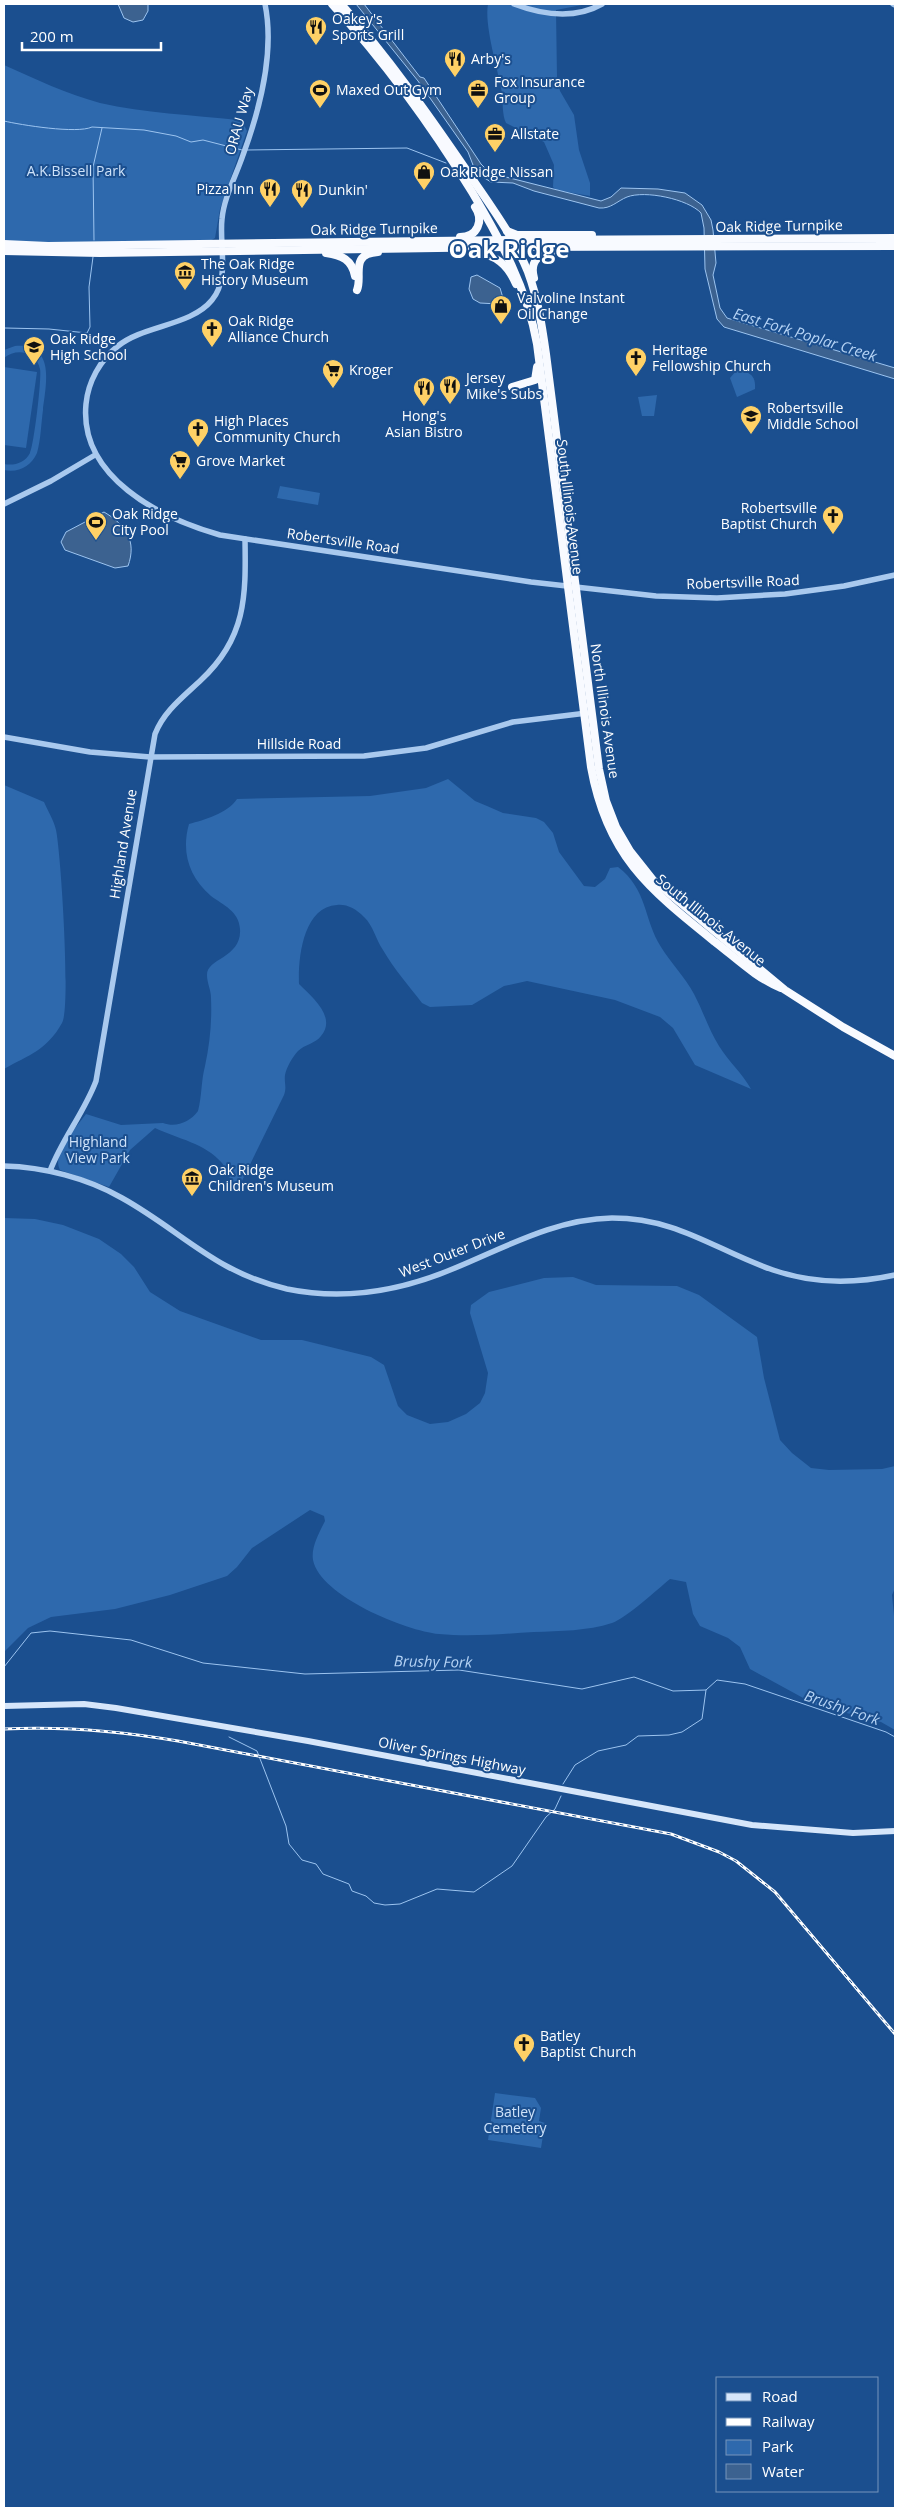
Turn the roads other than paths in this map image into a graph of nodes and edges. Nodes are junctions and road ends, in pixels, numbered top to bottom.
1 (265, 4) edge
2 (332, 4) edge
3 (341, 4) edge
4 (514, 4) edge
5 (602, 4) edge
6 (464, 180) junction
7 (506, 231) junction
8 (895, 238) edge
9 (511, 240) junction
10 (656, 240) junction
11 (427, 241) junction
12 (715, 243) junction
13 (4, 244) edge
14 (502, 244) junction
15 (699, 244) junction
16 (895, 246) edge
17 (221, 247) junction
18 (586, 247) junction
19 (515, 248) junction
20 (420, 249) junction
21 (277, 250) junction
22 (4, 251) edge
23 (538, 305) junction
24 (530, 310) junction
25 (534, 327) junction
26 (544, 394) junction
27 (96, 455) junction
28 (4, 504) edge
29 (245, 539) junction
30 (895, 575) edge
31 (567, 584) junction
32 (576, 586) junction
33 (588, 712) junction
34 (4, 737) edge
35 (150, 757) junction
36 (895, 1056) edge
37 (4, 1166) edge
38 (50, 1171) junction
39 (895, 1274) edge
40 (4, 1706) edge
41 (895, 1831) edge

1 - 17 street, ORAU Way
2 - 6 highway, South Illinois Avenue
3 - 7 highway
4 - 5 street
6 - 11 highway
6 - 14 highway, South Illinois Avenue
7 - 9 highway
7 - 10 highway
8 - 12 highway, Oak Ridge Turnpike
9 - 10 highway, Oak Ridge Turnpike
9 - 14 highway, Oak Ridge Turnpike
9 - 19 highway, North Illinois Avenue
10 - 15 highway, Oak Ridge Turnpike
11 - 14 highway, Oak Ridge Turnpike
11 - 17 highway, Oak Ridge Turnpike
12 - 15 highway, Oak Ridge Turnpike
12 - 16 highway
13 - 17 highway, Oak Ridge Turnpike
14 - 19 highway, Oak Ridge Turnpike
14 - 20 highway, Oak Ridge Turnpike
14 - 24 highway, South Illinois Avenue
15 - 18 highway, Oak Ridge Turnpike
17 - 21 highway, Oak Ridge Turnpike
17 - 22 highway, Oak Ridge Turnpike
17 - 27 street, Robertsville Road
18 - 19 highway, Oak Ridge Turnpike
18 - 23 highway
19 - 23 highway, North Illinois Avenue
20 - 21 highway, Oak Ridge Turnpike
20 - 21 highway
20 - 24 highway
23 - 32 highway, North Illinois Avenue
24 - 25 highway, South Illinois Avenue
25 - 26 highway, South Illinois Avenue
25 - 26 highway
26 - 31 highway, South Illinois Avenue
27 - 28 street
27 - 29 street, Robertsville Road
29 - 31 street, Robertsville Road
29 - 35 street, Highland Avenue
30 - 32 street, Robertsville Road
31 - 32 street, Robertsville Road
31 - 33 highway, South Illinois Avenue
32 - 33 highway, North Illinois Avenue
33 - 35 street, Hillside Road
33 - 36 highway, North Illinois Avenue
34 - 35 street, Hillside Road
35 - 38 street, Highland Avenue
37 - 38 street, West Outer Drive
38 - 39 street, West Outer Drive
40 - 41 main road, Oliver Springs Highway

